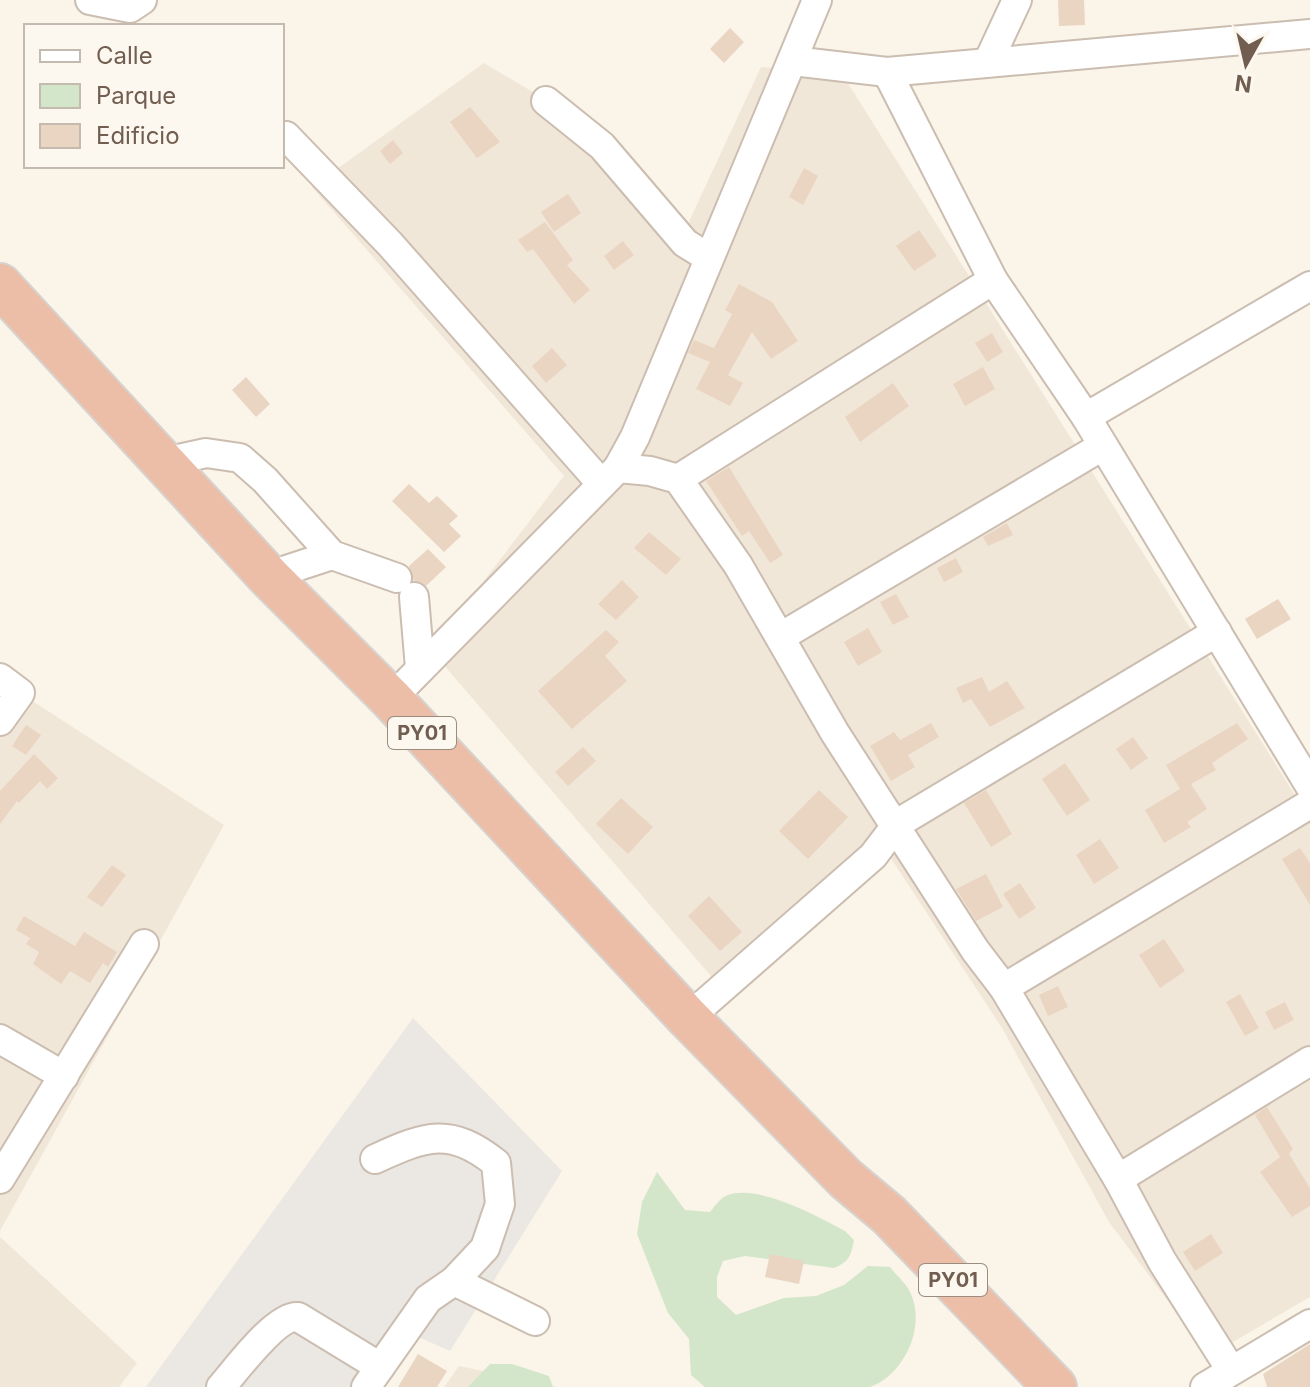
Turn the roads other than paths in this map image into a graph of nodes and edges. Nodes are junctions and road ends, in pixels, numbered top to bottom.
1 (142, 0) edge
2 (817, 0) edge
3 (1017, 0) edge
4 (102, 2) edge
5 (1310, 34) edge
6 (989, 60) junction
7 (793, 61) junction
8 (887, 72) junction
9 (546, 101) dead end
10 (286, 136) dead end
11 (709, 258) junction
12 (993, 280) junction
13 (0, 285) edge
14 (1310, 286) edge
15 (1086, 417) junction
16 (1101, 447) junction
17 (165, 462) junction
18 (609, 475) junction
19 (678, 479) junction
20 (332, 555) junction
21 (268, 576) junction
22 (1217, 632) junction
23 (782, 636) junction
24 (420, 668) junction
25 (0, 678) edge
26 (391, 699) junction
27 (0, 721) edge
28 (1310, 786) edge
29 (1310, 804) edge
30 (895, 827) junction
31 (144, 944) dead end
32 (1004, 988) junction
33 (688, 1018) junction
34 (0, 1039) edge
35 (1310, 1061) edge
36 (64, 1076) junction
37 (375, 1159) dead end
38 (0, 1179) edge
39 (846, 1179) junction
40 (1118, 1179) junction
41 (454, 1281) junction
42 (535, 1321) dead end
43 (1310, 1324) edge
44 (1231, 1370) junction
45 (373, 1377) edge
46 (221, 1387) edge
47 (1028, 1387) edge
48 (1055, 1387) edge
49 (1205, 1387) edge

1 - 4 street
2 - 7 street
3 - 6 street
5 - 6 street
6 - 8 street
7 - 8 street
7 - 11 street
8 - 12 street
9 - 11 street
10 - 18 street
11 - 18 street
12 - 15 street
12 - 19 street
13 - 17 highway, PY01
14 - 15 street
15 - 16 street
16 - 22 street
16 - 23 street
17 - 20 street
17 - 21 highway, PY01
18 - 19 street
18 - 24 street
19 - 23 street
20 - 21 street
20 - 24 street
21 - 26 highway, PY01
22 - 28 street
22 - 30 street
23 - 30 street
24 - 26 street
25 - 27 street
26 - 33 highway, PY01
29 - 32 street
30 - 32 street
30 - 33 street
31 - 36 street
32 - 40 street
33 - 39 highway, PY01
34 - 36 street
35 - 40 street
36 - 38 street
37 - 41 street
39 - 47 highway, PY01
39 - 48 highway, PY01
40 - 44 street
41 - 42 street
41 - 45 street
43 - 44 street
44 - 49 street
45 - 46 street

